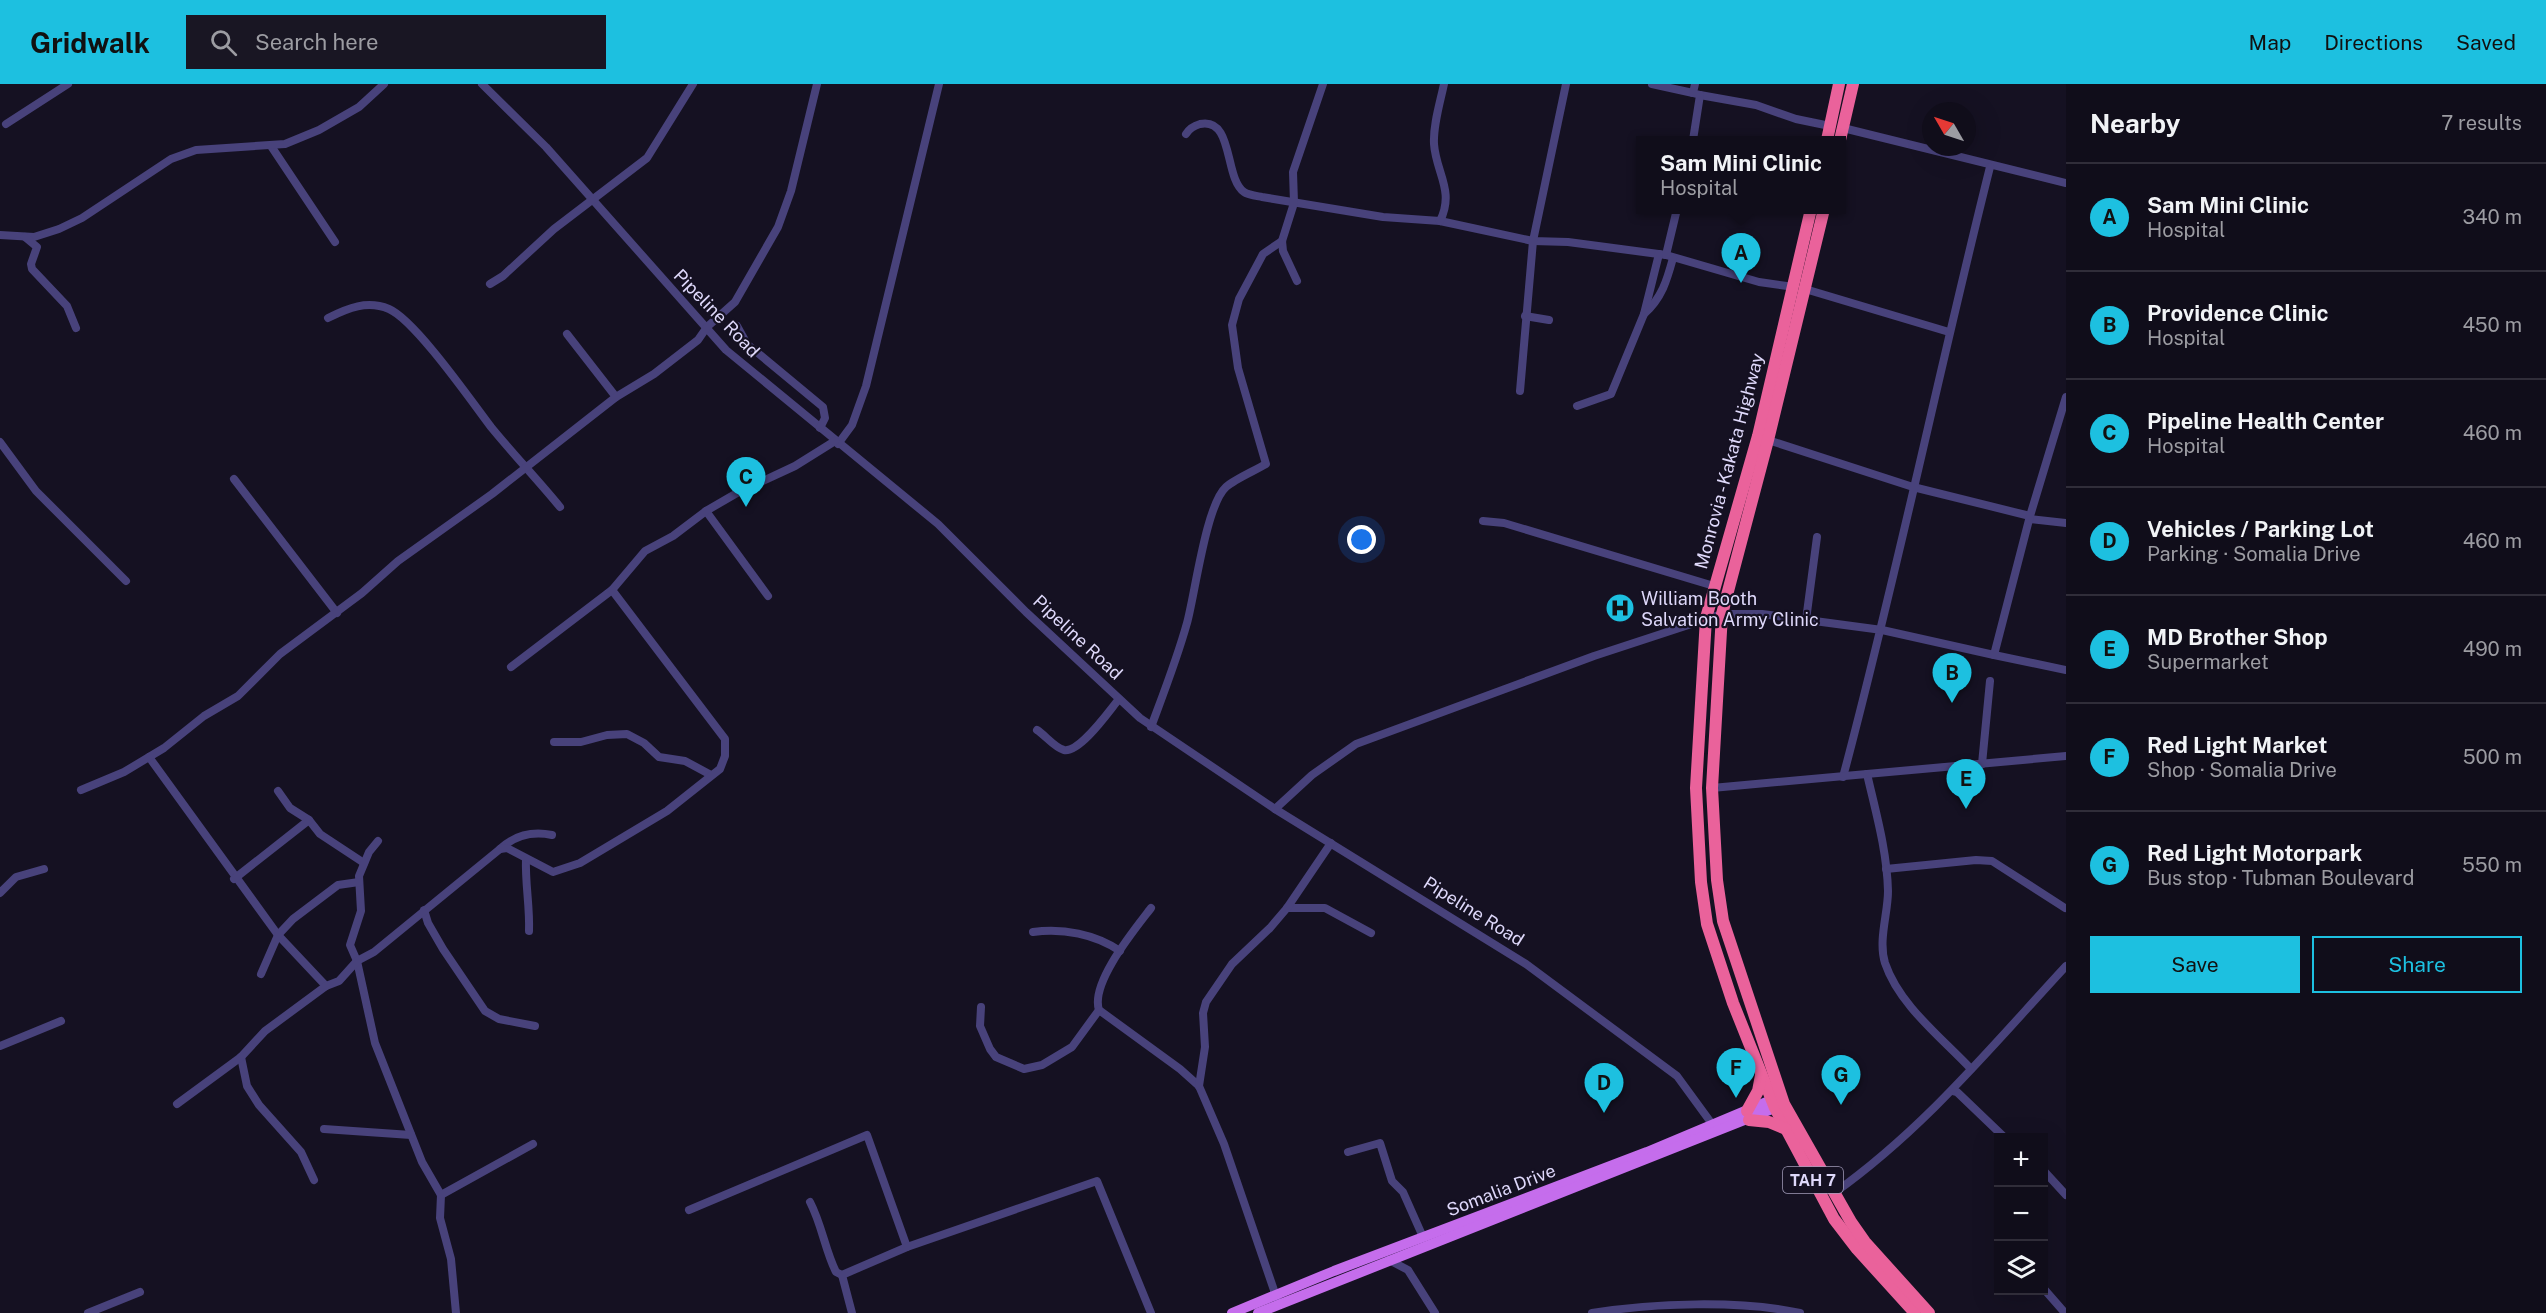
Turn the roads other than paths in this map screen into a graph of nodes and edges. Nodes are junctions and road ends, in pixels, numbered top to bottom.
1 (68, 84) edge
2 (384, 84) edge
3 (482, 84) edge
4 (693, 84) edge
5 (817, 84) edge
6 (939, 84) edge
7 (1323, 84) edge
8 (1444, 84) edge
9 (1566, 84) edge
10 (1652, 84) edge
11 (1839, 84) edge
12 (1853, 84) edge
13 (1696, 91) edge
14 (6, 124) dead end
15 (1830, 126) junction
16 (1186, 134) dead end
17 (1842, 135) edge
18 (1693, 136) edge
19 (1828, 136) edge
20 (271, 146) junction
21 (1990, 167) junction
22 (2066, 183) edge
23 (592, 201) junction
24 (1294, 203) junction
25 (1676, 214) edge
26 (1810, 214) edge
27 (1823, 214) edge
28 (1440, 221) junction
29 (0, 235) edge
30 (25, 237) junction
31 (1282, 241) junction
32 (1533, 241) junction
33 (335, 242) dead end
34 (1666, 256) junction
35 (1297, 281) dead end
36 (489, 284) dead end
37 (1799, 288) junction
38 (1644, 314) junction
39 (1525, 316) junction
40 (328, 318) dead end
41 (1549, 320) dead end
42 (737, 326) dead end
43 (707, 327) junction
44 (76, 328) dead end
45 (1949, 332) junction
46 (567, 334) dead end
47 (1520, 391) dead end
48 (616, 397) junction
49 (2066, 397) edge
50 (1577, 406) dead end
51 (820, 428) junction
52 (1768, 440) junction
53 (0, 442) edge
54 (836, 443) junction
55 (527, 466) junction
56 (234, 479) dead end
57 (1913, 487) junction
58 (560, 507) dead end
59 (706, 511) junction
60 (2030, 518) junction
61 (1483, 521) dead end
62 (2066, 523) edge
63 (1817, 537) dead end
64 (126, 581) dead end
65 (1714, 586) junction
66 (612, 590) junction
67 (768, 596) dead end
68 (337, 613) junction
69 (1722, 614) junction
70 (1706, 618) junction
71 (1806, 620) junction
72 (1882, 630) junction
73 (1994, 655) junction
74 (511, 667) dead end
75 (2066, 670) edge
76 (1990, 681) dead end
77 (1119, 699) junction
78 (1150, 727) junction
79 (1037, 730) dead end
80 (554, 742) dead end
81 (2066, 756) edge
82 (149, 757) junction
83 (1982, 764) junction
84 (1867, 774) junction
85 (711, 775) junction
86 (1843, 777) junction
87 (1713, 788) junction
88 (81, 790) dead end
89 (278, 791) dead end
90 (1275, 809) junction
91 (309, 820) junction
92 (552, 835) dead end
93 (378, 841) dead end
94 (1331, 843) junction
95 (500, 849) junction
96 (526, 859) junction
97 (364, 863) junction
98 (44, 869) dead end
99 (1886, 869) junction
100 (234, 879) junction
101 (358, 882) junction
102 (0, 893) edge
103 (1151, 908) dead end
104 (1287, 908) junction
105 (2065, 908) edge
106 (424, 910) junction
107 (529, 931) dead end
108 (1033, 932) dead end
109 (1371, 933) dead end
110 (278, 935) junction
111 (1120, 951) junction
112 (357, 962) junction
113 (2066, 966) edge
114 (261, 974) dead end
115 (326, 986) junction
116 (981, 1007) dead end
117 (1099, 1010) junction
118 (61, 1021) dead end
119 (535, 1026) dead end
120 (0, 1046) edge
121 (242, 1056) junction
122 (1971, 1069) junction
123 (1761, 1071) junction
124 (1199, 1086) junction
125 (1953, 1091) junction
126 (1778, 1102) junction
127 (177, 1104) dead end
128 (1748, 1115) junction
129 (1715, 1127) junction
130 (324, 1128) dead end
131 (1786, 1129) junction
132 (2001, 1133) edge
133 (411, 1135) junction
134 (533, 1144) dead end
135 (1348, 1152) dead end
136 (2048, 1176) edge
137 (314, 1180) dead end
138 (1834, 1193) junction
139 (441, 1195) junction
140 (2066, 1195) edge
141 (810, 1202) dead end
142 (689, 1209) dead end
143 (1423, 1237) junction
144 (907, 1247) junction
145 (1389, 1260) junction
146 (842, 1275) junction
147 (140, 1292) dead end
148 (2048, 1294) edge
149 (1277, 1300) junction
150 (1676, 1310) edge
151 (88, 1313) edge
152 (456, 1313) edge
153 (852, 1313) edge
154 (1151, 1313) edge
155 (1232, 1313) edge
156 (1258, 1313) edge
157 (1435, 1313) edge
158 (1592, 1313) edge
159 (1800, 1313) edge
160 (1915, 1313) edge
161 (1929, 1313) edge
162 (2066, 1313) edge

1 - 14 street
2 - 20 street
3 - 23 street, Pipeline Road
4 - 23 street
5 - 43 street
6 - 54 street
7 - 24 street
8 - 28 street
9 - 32 street
10 - 13 street
11 - 15 highway
12 - 17 highway
13 - 15 street
13 - 18 street
15 - 19 highway
16 - 24 street
17 - 21 street
20 - 30 street
20 - 33 street
21 - 22 street
21 - 45 street
23 - 36 street
23 - 43 street, Pipeline Road
24 - 28 street
24 - 31 street
25 - 34 street
26 - 37 highway, Monrovia - Kakata Highway / TAH 7
27 - 37 highway, Monrovia - Kakata Highway / TAH 7
28 - 32 street
29 - 30 street
30 - 44 street
31 - 35 street
31 - 78 street
32 - 34 street
32 - 39 street
34 - 37 street
34 - 38 street
34 - 38 street
37 - 45 street
37 - 52 highway, Monrovia - Kakata Highway / TAH 7
37 - 65 highway, Monrovia - Kakata Highway / TAH 7
38 - 50 street
39 - 41 street
39 - 47 street
40 - 55 street
42 - 51 street
43 - 48 street
43 - 51 street, Pipeline Road
45 - 57 street
46 - 48 street
48 - 55 street
49 - 60 street
51 - 54 street, Pipeline Road
52 - 57 street
52 - 69 highway, Monrovia - Kakata Highway / TAH 7
53 - 64 street
54 - 59 street
54 - 77 street, Pipeline Road
55 - 58 street
55 - 68 street
56 - 68 street
57 - 60 street
57 - 72 street
59 - 66 street
59 - 67 street
60 - 62 street
60 - 73 street
61 - 65 street
63 - 71 street
65 - 70 highway, Monrovia - Kakata Highway / TAH 7
66 - 74 street
66 - 85 street
68 - 82 street
69 - 70 street
69 - 71 street
69 - 87 highway, Monrovia - Kakata Highway / TAH 7
70 - 90 street
70 - 123 highway, Monrovia - Kakata Highway / TAH 7
71 - 72 street
72 - 73 street
72 - 86 street
73 - 75 street
76 - 83 street
77 - 78 street, Pipeline Road
77 - 79 street
78 - 90 street, Pipeline Road
80 - 85 street
81 - 83 street
82 - 88 street
82 - 100 street
83 - 84 street
84 - 86 street
84 - 99 street
85 - 96 street
86 - 87 street
87 - 126 highway, Monrovia - Kakata Highway / TAH 7
89 - 91 street
90 - 94 street, Pipeline Road
91 - 97 street
91 - 100 street
92 - 95 street
93 - 97 street
94 - 104 street
94 - 129 street, Pipeline Road
95 - 96 street
95 - 106 street
96 - 107 street
97 - 101 street
98 - 102 street
99 - 105 street
99 - 122 street
100 - 110 street
101 - 110 street
101 - 112 street
103 - 111 street
104 - 109 street
104 - 124 street
106 - 112 street
106 - 119 street
108 - 111 street
110 - 114 street
110 - 115 street
111 - 117 street
112 - 115 street
112 - 133 street
113 - 122 street
115 - 121 street
116 - 117 street
117 - 124 street
118 - 120 street
121 - 127 street
121 - 137 street
122 - 125 street
123 - 126 highway, Monrovia - Kakata Highway / TAH 7
123 - 128 highway
124 - 149 street
125 - 132 street
125 - 138 street
126 - 128 main road, Somalia Drive
126 - 131 highway, TAH 7
126 - 138 highway, TAH 7
128 - 129 main road, Somalia Drive
128 - 131 highway
129 - 143 main road, Somalia Drive
129 - 145 main road, Somalia Drive
130 - 133 street
131 - 160 highway, TAH 7
133 - 139 street
134 - 139 street
135 - 143 street
136 - 140 street
138 - 161 highway, TAH 7
139 - 152 street
141 - 146 street
142 - 144 street
143 - 149 main road, Somalia Drive
144 - 146 street
144 - 154 street
145 - 149 main road, Somalia Drive
145 - 157 street
146 - 153 street
147 - 151 street
148 - 162 street
149 - 155 main road, Somalia Drive
149 - 156 main road, Somalia Drive
150 - 158 street
150 - 159 street

